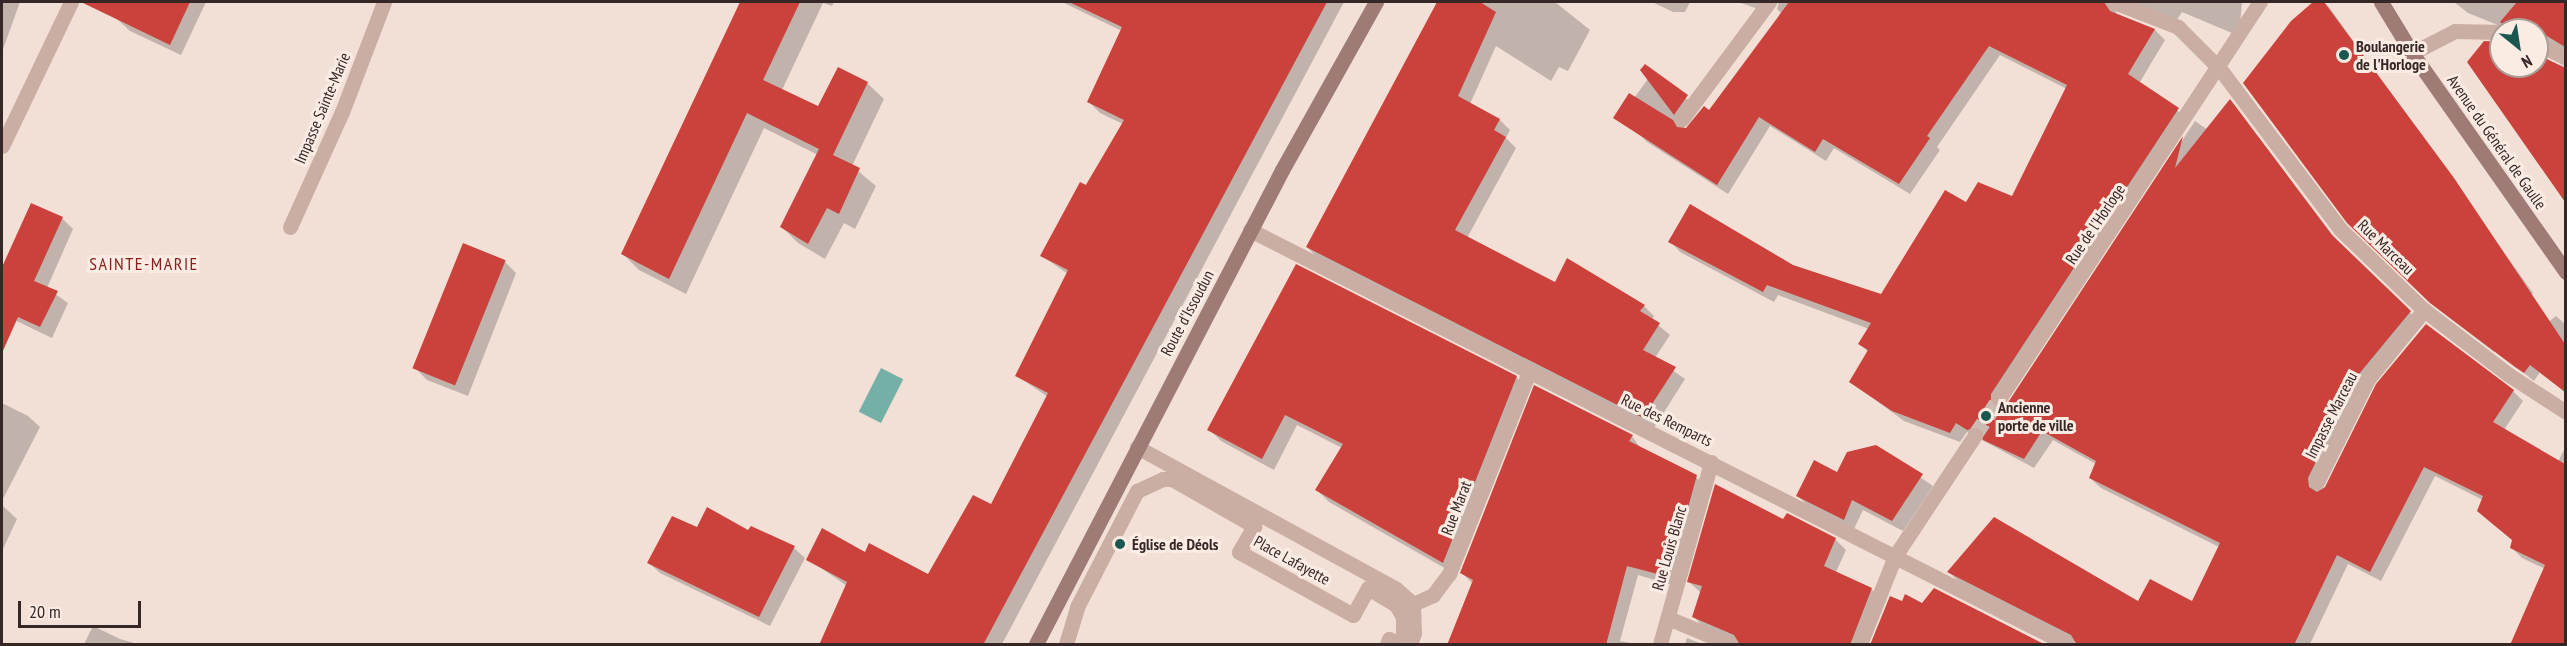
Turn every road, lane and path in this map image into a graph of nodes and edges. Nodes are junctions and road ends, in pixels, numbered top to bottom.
1 (70, 2) edge
2 (384, 2) edge
3 (1377, 2) edge
4 (1769, 2) edge
5 (2114, 2) edge
6 (2260, 2) edge
7 (2381, 2) edge
8 (2489, 32) edge
9 (2549, 49) edge
10 (2412, 52) junction
11 (2565, 58) edge
12 (2220, 69) junction
13 (1682, 119) dead end
14 (2, 146) edge
15 (290, 227) dead end
16 (1250, 230) junction
17 (2565, 272) edge
18 (2424, 309) junction
19 (1529, 372) junction
20 (2000, 399) tunnel mouth
21 (2565, 412) edge
22 (1975, 435) tunnel mouth
23 (1137, 447) junction
24 (1712, 462) junction
25 (2317, 482) dead end
26 (1895, 556) junction
27 (1413, 604) junction
28 (1668, 618) junction
29 (1036, 645) edge
30 (1066, 645) edge
31 (1387, 645) edge
32 (1410, 645) edge
33 (1660, 645) edge
34 (1730, 645) edge
35 (1860, 645) edge
36 (2067, 645) edge

1 - 14 street
2 - 15 street, Impasse Sainte-Marie
3 - 16 main road, Route d'Issoudun
4 - 13 street
5 - 12 street, Rue Marceau
6 - 12 street, Rue de l'Horloge
7 - 10 main road, Avenue du Général de Gaulle
8 - 10 street
9 - 11 street
10 - 17 main road, Avenue du Général de Gaulle
12 - 18 street, Rue Marceau
12 - 20 street, Rue de l'Horloge
16 - 19 street, Rue des Remparts
16 - 23 main road, Route d'Issoudun
18 - 21 street, Rue Marceau
18 - 25 street, Impasse Marceau
19 - 24 street, Rue des Remparts
19 - 27 street, Rue Marat
22 - 26 street
23 - 27 street, Place Lafayette
23 - 29 main road, Route d'Issoudun
24 - 26 street, Rue des Remparts
24 - 28 street, Rue Louis Blanc
26 - 35 street
26 - 36 street, Rue des Remparts
27 - 32 street
28 - 33 street, Rue Louis Blanc
28 - 34 street
30 - 31 street, Place Lafayette

